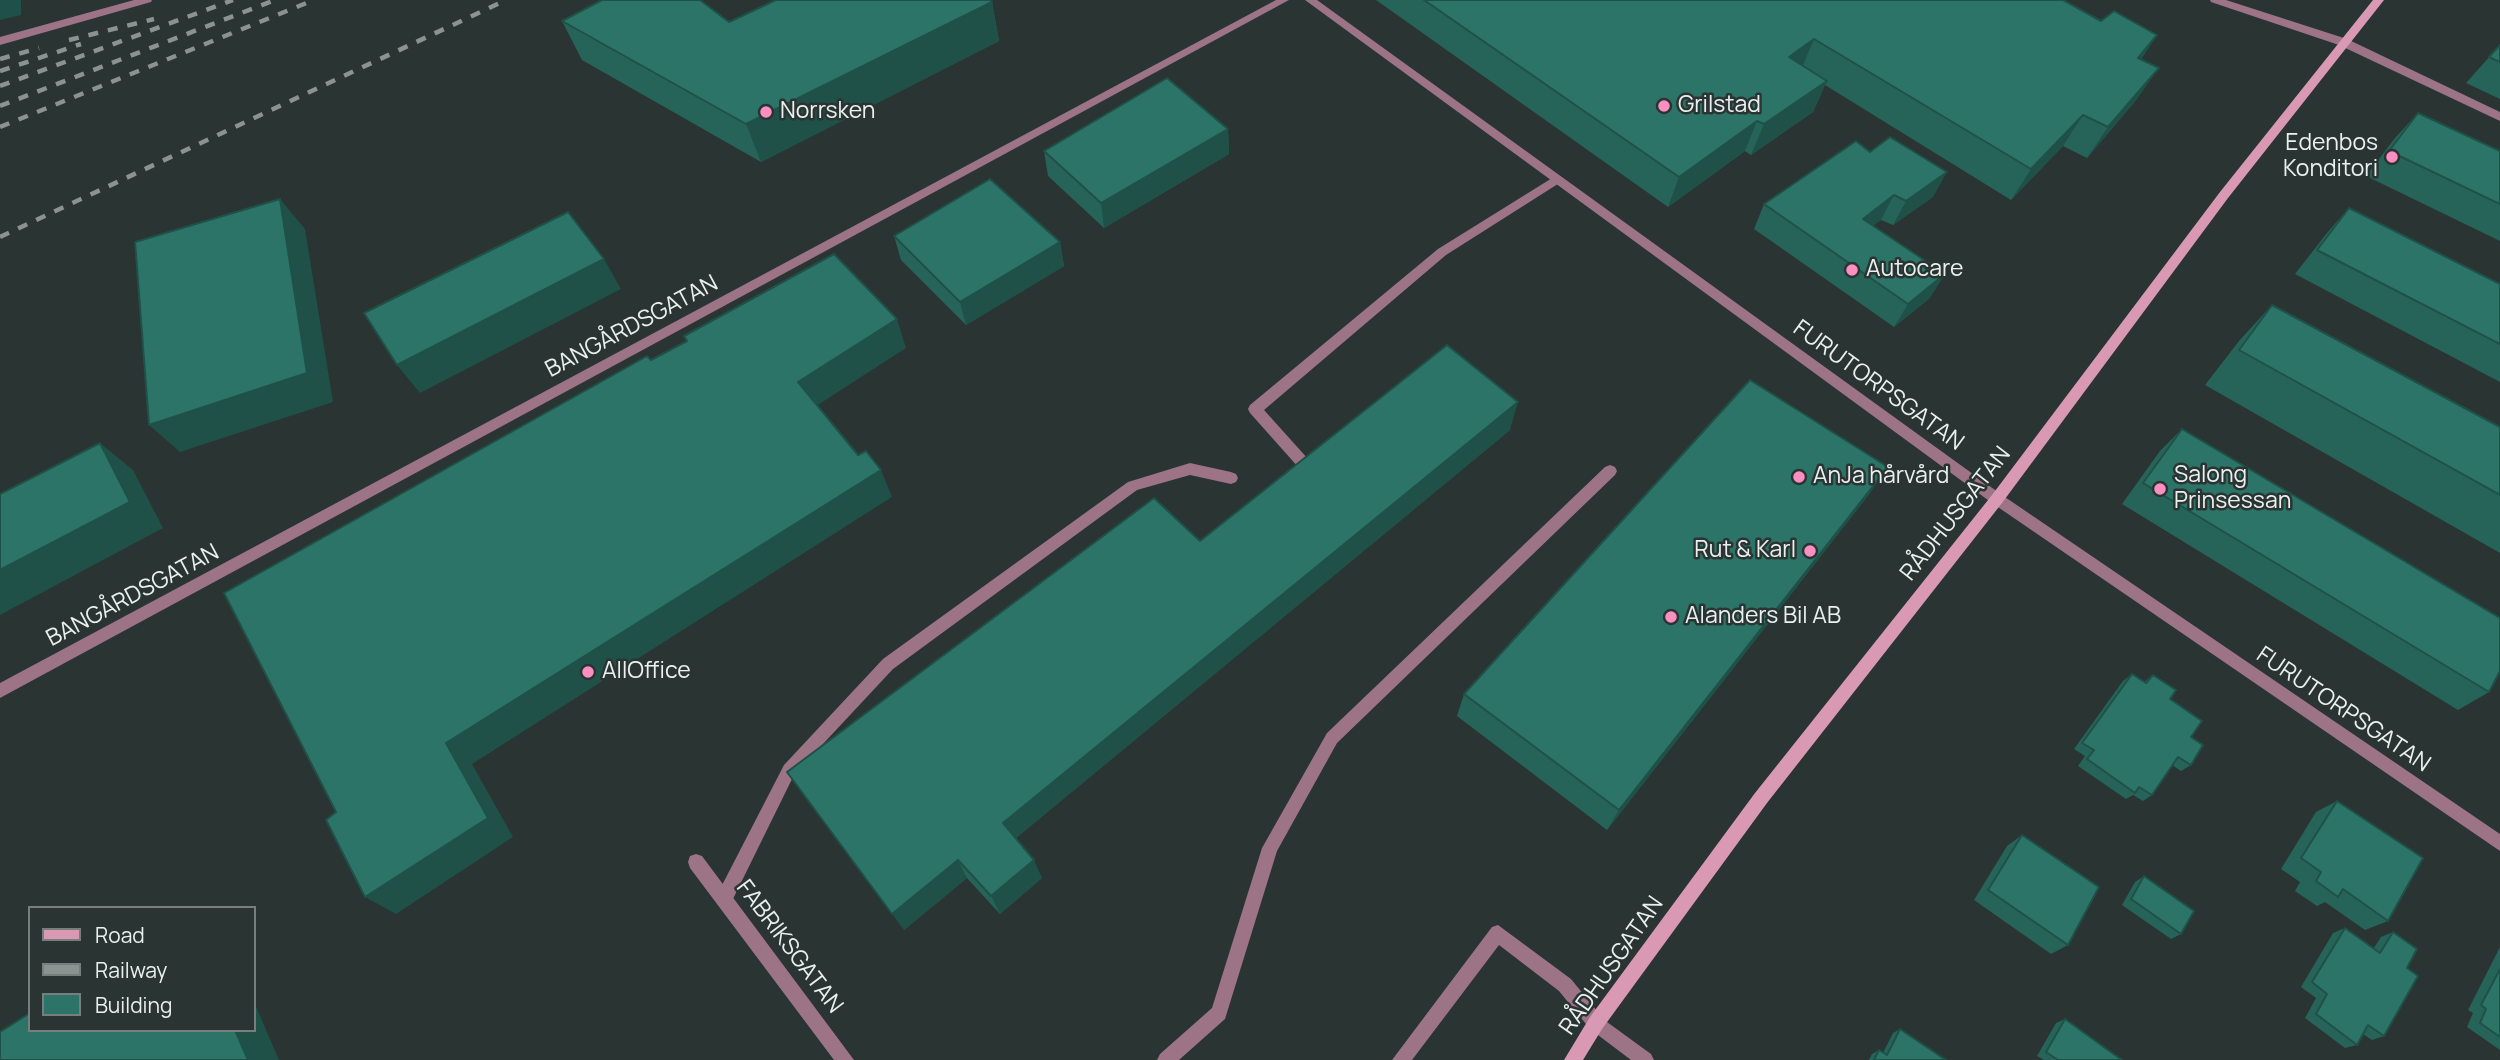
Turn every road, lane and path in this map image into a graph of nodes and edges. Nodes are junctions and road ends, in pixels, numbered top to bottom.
1 (147, 0) edge
2 (1284, 0) edge
3 (1310, 0) edge
4 (2215, 0) edge
5 (2379, 0) edge
6 (0, 41) edge
7 (2343, 42) junction
8 (2500, 117) edge
9 (1557, 179) junction
10 (1304, 464) edge
11 (1610, 471) dead end
12 (1231, 478) dead end
13 (1997, 499) junction
14 (0, 691) edge
15 (2500, 843) edge
16 (696, 862) dead end
17 (724, 899) junction
18 (1596, 1023) junction
19 (845, 1060) edge
20 (1166, 1060) edge
21 (1401, 1060) edge
22 (1573, 1060) edge
23 (1644, 1060) edge

1 - 6 street
2 - 14 street, BANGÅRDSGATAN
3 - 9 street, FURUTORPSGATAN
4 - 7 street
5 - 7 main road, RÅDHUSGATAN
7 - 8 street
7 - 13 main road, RÅDHUSGATAN
9 - 10 street
9 - 13 street, FURUTORPSGATAN
11 - 20 street
12 - 17 street
13 - 15 street, FURUTORPSGATAN
13 - 18 main road, RÅDHUSGATAN
16 - 17 street, FABRIKSGATAN
17 - 19 street, FABRIKSGATAN
18 - 21 street
18 - 22 main road, RÅDHUSGATAN
18 - 23 street

